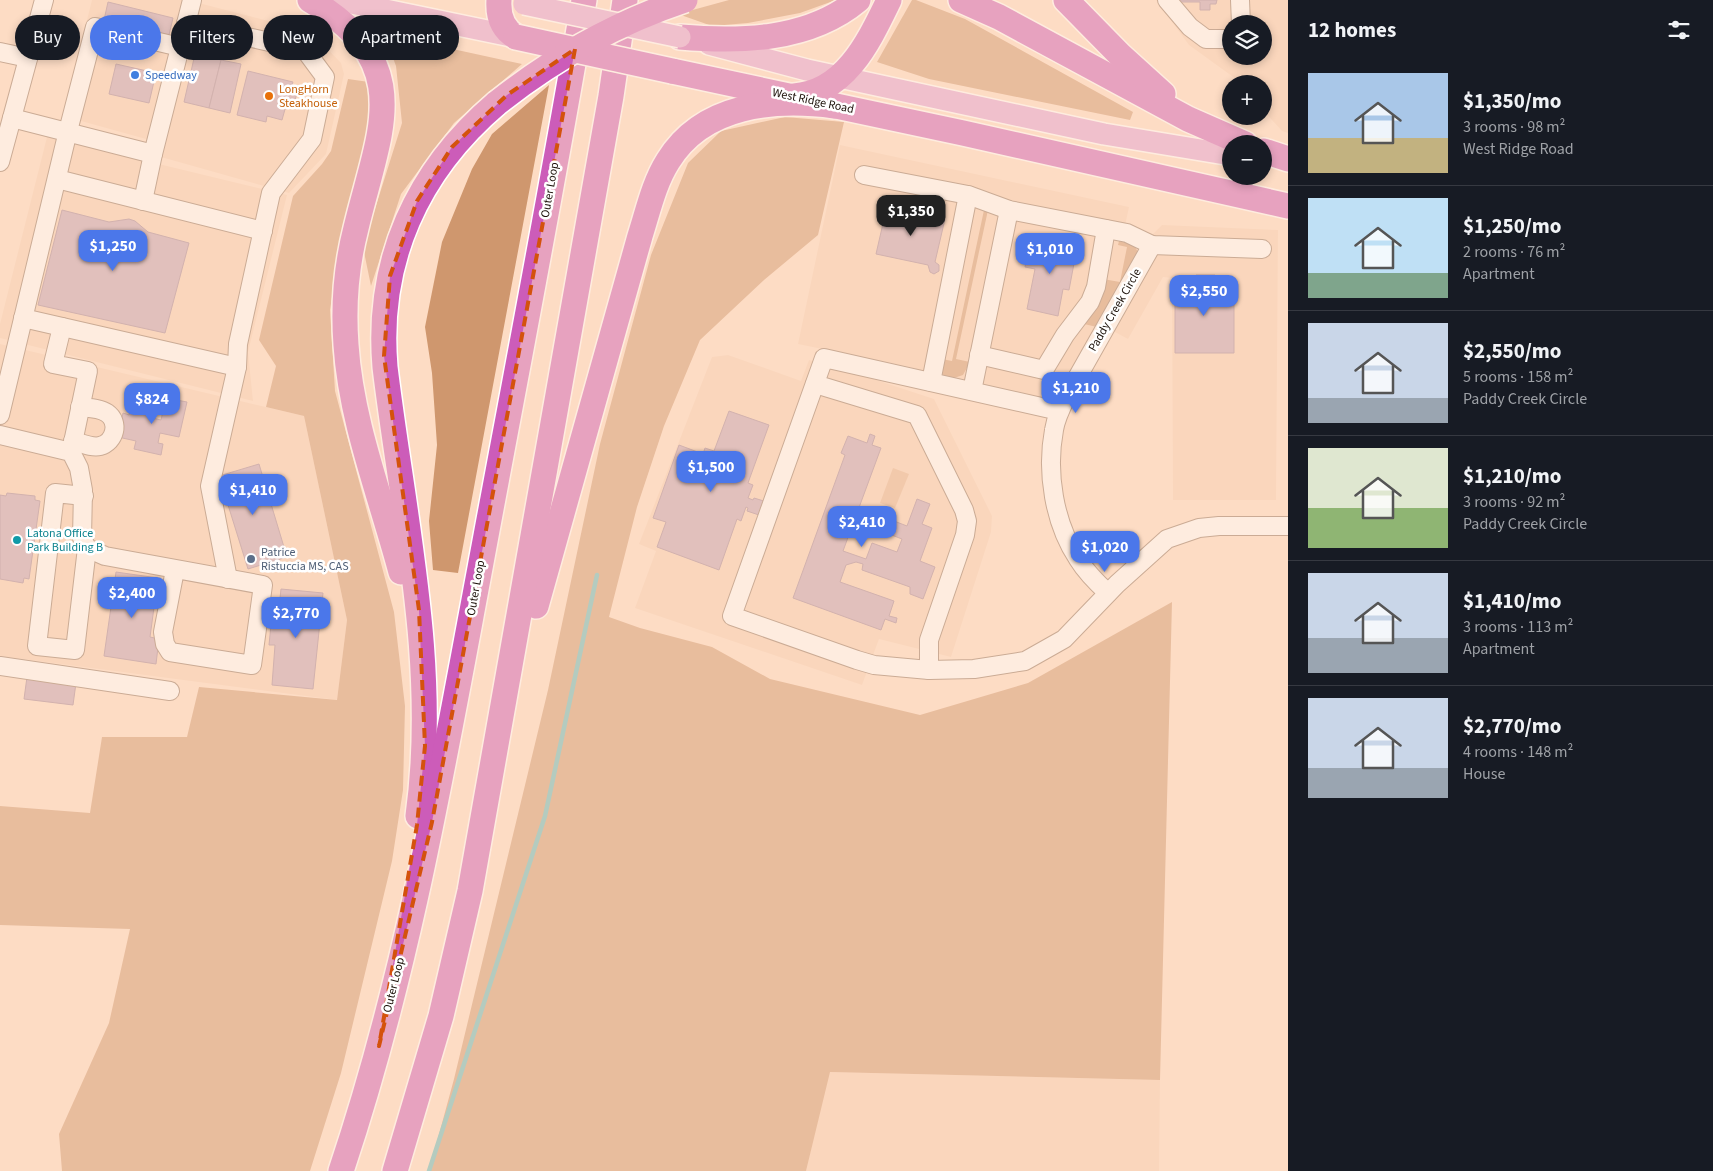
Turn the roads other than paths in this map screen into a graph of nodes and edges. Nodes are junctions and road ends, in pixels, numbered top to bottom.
1 (44, 0) edge
2 (192, 0) edge
3 (310, 0) edge
4 (337, 0) edge
5 (500, 0) edge
6 (584, 0) edge
7 (625, 0) edge
8 (637, 0) edge
9 (685, 0) edge
10 (858, 0) edge
11 (889, 0) edge
12 (961, 0) edge
13 (1066, 0) edge
14 (1167, 0) edge
15 (1240, 0) edge
16 (516, 2) edge
17 (40, 15) edge
18 (188, 15) edge
19 (1240, 15) edge
20 (516, 37) junction
21 (680, 37) junction
22 (253, 38) edge
23 (1222, 39) edge
24 (171, 45) edge
25 (0, 52) edge
26 (15, 55) edge
27 (27, 60) edge
28 (177, 60) edge
29 (840, 77) junction
30 (611, 96) junction
31 (790, 96) junction
32 (835, 106) junction
33 (9, 110) edge
34 (68, 131) junction
35 (1222, 137) edge
36 (1222, 139) edge
37 (1222, 144) edge
38 (153, 154) junction
39 (1272, 154) edge
40 (1288, 159) edge
41 (0, 162) edge
42 (1272, 162) edge
43 (1288, 165) edge
44 (864, 175) dead end
45 (56, 179) junction
46 (968, 196) junction
47 (143, 201) junction
48 (1288, 206) edge
49 (1009, 210) junction
50 (1106, 229) junction
51 (263, 231) junction
52 (1152, 245) junction
53 (1262, 249) dead end
54 (23, 318) junction
55 (62, 327) junction
56 (979, 355) junction
57 (237, 367) junction
58 (931, 382) junction
59 (815, 384) junction
60 (972, 391) junction
61 (80, 407) junction
62 (1060, 410) junction
63 (0, 415) edge
64 (0, 435) edge
65 (72, 446) junction
66 (84, 496) junction
67 (1288, 526) edge
68 (87, 548) junction
69 (175, 570) junction
70 (228, 579) junction
71 (1108, 593) junction
72 (0, 666) edge
73 (929, 670) junction
74 (424, 688) junction
75 (170, 691) dead end
76 (493, 768) junction
77 (379, 1046) junction
78 (341, 1171) edge
79 (395, 1171) edge

1 - 17 street
2 - 18 street
3 - 74 highway
4 - 20 main road, West Ridge Road
5 - 20 highway
6 - 77 highway, Outer Loop
7 - 30 highway
8 - 30 highway
9 - 74 highway, bridge
10 - 21 highway
11 - 29 highway
12 - 36 highway
13 - 35 highway
14 - 23 street
15 - 19 street
16 - 21 main road, bridge
20 - 31 highway, West Ridge Road, bridge
21 - 29 main road
22 - 51 street
24 - 34 street
25 - 26 street
27 - 33 street
28 - 38 street
29 - 31 highway
29 - 37 main road
30 - 76 highway
31 - 32 highway, West Ridge Road
32 - 48 highway, West Ridge Road
32 - 76 highway
33 - 34 street
33 - 41 street
34 - 38 street
34 - 45 street
38 - 47 street
39 - 40 highway
42 - 43 main road
44 - 46 street
45 - 47 street
45 - 54 street
46 - 49 street
46 - 58 street
47 - 51 street
49 - 50 street
49 - 56 street
50 - 52 street
50 - 56 street
51 - 57 street
52 - 53 street
52 - 62 street, Paddy Creek Circle
54 - 55 street
54 - 63 street
55 - 57 street
55 - 61 street
56 - 60 street
57 - 70 street
58 - 59 street
58 - 60 street
59 - 73 street
59 - 73 street
60 - 62 street
61 - 65 street
61 - 65 street
62 - 71 street, Paddy Creek Circle
64 - 65 street
65 - 66 street
66 - 68 street
66 - 68 street
67 - 71 street
68 - 69 street
69 - 70 street
69 - 70 street
71 - 73 street
72 - 75 street
74 - 77 highway
76 - 79 highway
77 - 78 highway, Outer Loop

